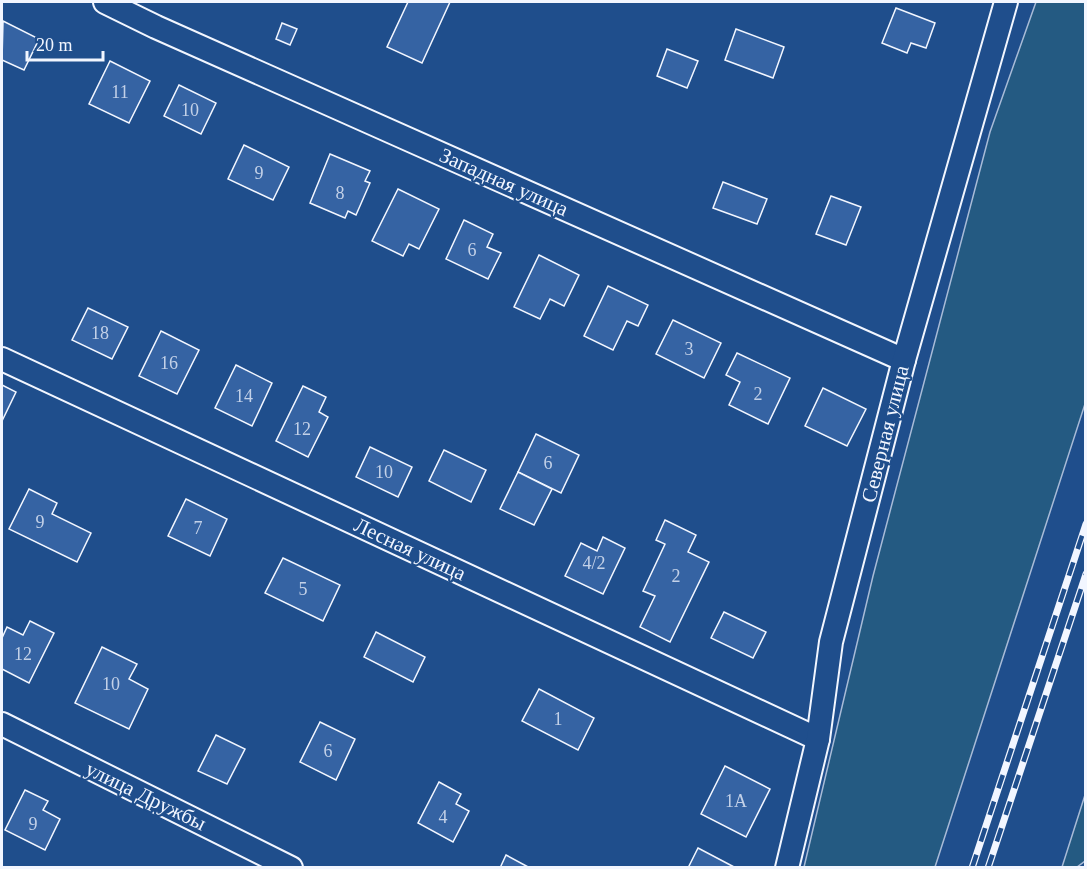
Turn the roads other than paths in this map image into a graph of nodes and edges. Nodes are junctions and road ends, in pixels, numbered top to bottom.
1 (105, 2) edge
2 (1001, 3) edge
3 (2, 359) edge
4 (904, 360) junction
5 (2, 724) edge
6 (818, 739) junction
7 (291, 867) edge
8 (787, 867) edge

1 - 4 street, Западная улица
2 - 4 street, Северная улица
3 - 6 street, Лесная улица
4 - 6 street, Северная улица
5 - 7 street, улица Дружбы
6 - 8 street, Северная улица

